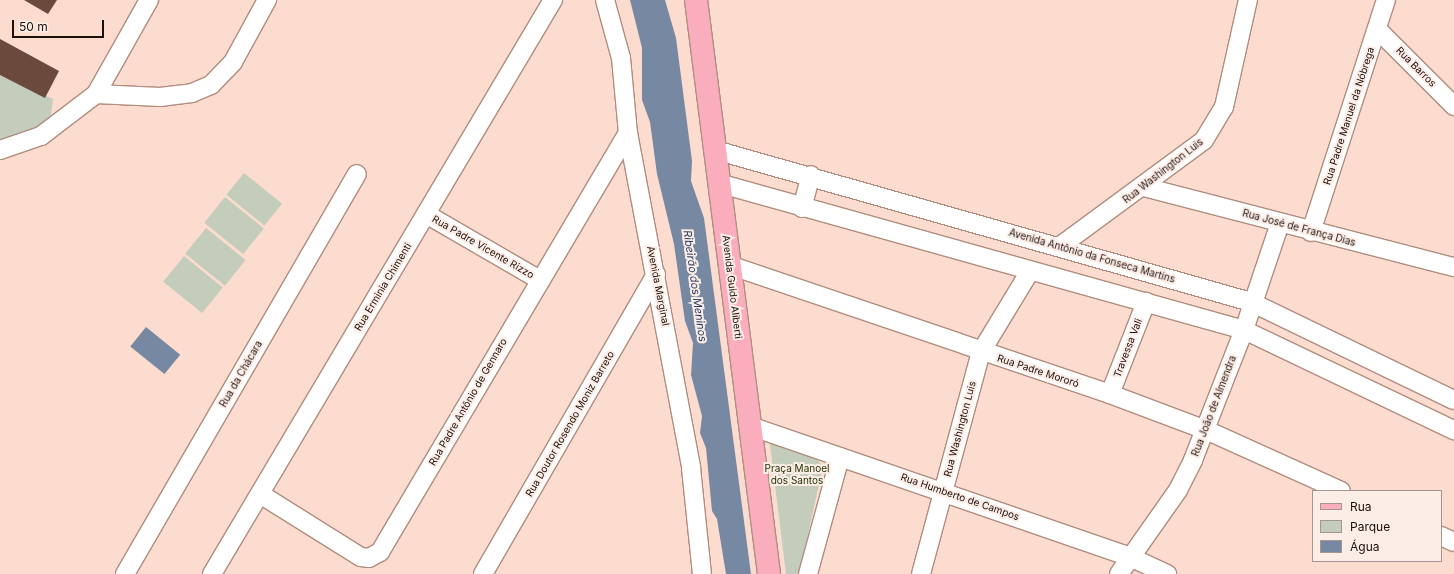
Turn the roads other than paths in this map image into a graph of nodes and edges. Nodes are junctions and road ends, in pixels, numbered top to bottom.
1 (148, 0) edge
2 (267, 0) edge
3 (553, 0) edge
4 (605, 0) edge
5 (696, 0) edge
6 (1248, 0) edge
7 (1386, 0) edge
8 (1377, 29) junction
9 (96, 94) junction
10 (1454, 106) edge
11 (628, 133) junction
12 (0, 150) edge
13 (715, 150) junction
14 (357, 174) dead end
15 (811, 175) junction
16 (718, 183) junction
17 (1144, 187) junction
18 (802, 208) junction
19 (426, 214) junction
20 (1280, 223) junction
21 (1311, 232) junction
22 (1059, 247) junction
23 (729, 265) junction
24 (1454, 267) edge
25 (1030, 271) junction
26 (656, 274) junction
27 (540, 280) junction
28 (1146, 302) junction
29 (1251, 302) junction
30 (1244, 330) junction
31 (981, 352) junction
32 (1110, 394) junction
33 (1454, 400) edge
34 (750, 426) junction
35 (1206, 430) junction
36 (1454, 430) edge
37 (840, 457) junction
38 (944, 490) junction
39 (1339, 490) edge
40 (260, 494) junction
41 (1442, 536) edge
42 (1454, 542) edge
43 (1130, 556) junction
44 (769, 573) edge
45 (125, 574) edge
46 (212, 574) edge
47 (483, 574) edge
48 (702, 574) edge
49 (808, 574) edge
50 (921, 574) edge
51 (1119, 574) edge
52 (1167, 574) edge

1 - 9 street
2 - 9 street
3 - 19 street, Rua Erminia Chimenti
4 - 11 street, Avenida Marginal
5 - 13 main road, Avenida Guido Aliberti
6 - 17 street, Rua Washington Luis
7 - 8 street, Rua Padre Manuel da Nóbrega
8 - 10 street, Rua Barros
8 - 21 street, Rua Padre Manuel da Nóbrega
9 - 12 street
11 - 26 street, Avenida Marginal
11 - 27 street, Rua Padre Antônio de Gennaro
13 - 15 street, Avenida Antônio da Fonseca Martins
13 - 16 main road, Avenida Guido Aliberti
14 - 45 street, Rua da Chácara
15 - 18 street
15 - 22 street, Avenida Antônio da Fonseca Martins
16 - 18 street
16 - 23 main road, Avenida Guido Aliberti
17 - 20 street, Rua José de França Dias
17 - 22 street, Rua Washington Luis
18 - 25 street
19 - 27 street, Rua Padre Vicente Rizzo
19 - 40 street, Rua Erminia Chimenti
20 - 21 street, Rua José de França Dias
20 - 29 street, Rua João de Almendra
21 - 24 street, Rua José de França Dias
22 - 29 street, Avenida Antônio da Fonseca Martins
23 - 31 street, Rua Padre Mororó
23 - 34 main road, Avenida Guido Aliberti
25 - 28 street
25 - 31 street, Rua Washington Luis
26 - 47 street, Rua Doutor Rosendo Moniz Barreto
26 - 48 street, Avenida Marginal
27 - 40 street, Rua Padre Antônio de Gennaro
28 - 30 street
28 - 32 street, Travessa Vali
29 - 30 street, Rua João de Almendra
29 - 33 street, Avenida Antônio da Fonseca Martins
30 - 35 street, Rua João de Almendra
30 - 36 street
31 - 32 street, Rua Padre Mororó
31 - 38 street, Rua Washington Luis
32 - 35 street, Rua Padre Mororó
34 - 37 street, Rua Humberto de Campos
34 - 44 main road, Avenida Guido Aliberti
35 - 39 street, Rua Padre Mororó
35 - 43 street, Rua João de Almendra
37 - 38 street, Rua Humberto de Campos
37 - 49 street
38 - 43 street, Rua Humberto de Campos
38 - 50 street, Rua Washington Luis
40 - 46 street, Rua Erminia Chimenti
41 - 42 street
43 - 51 street, Rua João de Almendra
43 - 52 street, Rua Humberto de Campos

